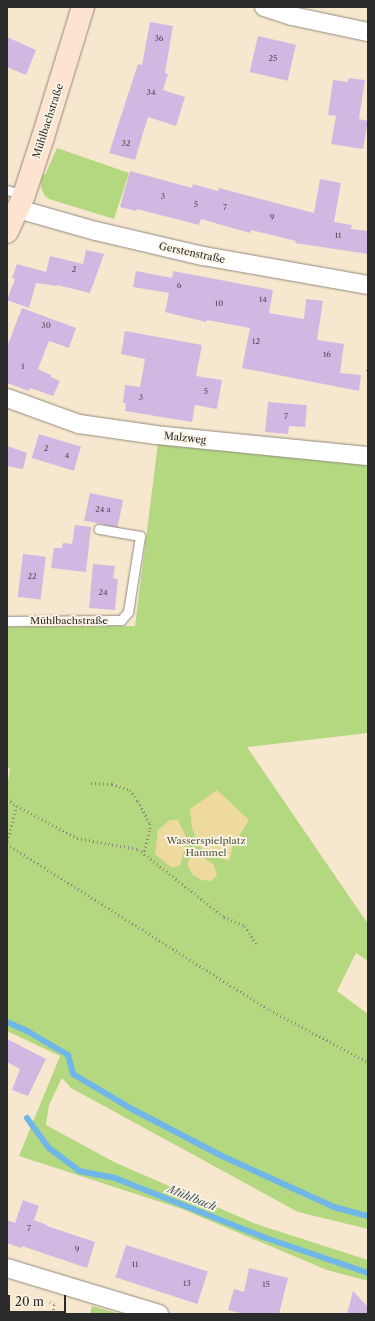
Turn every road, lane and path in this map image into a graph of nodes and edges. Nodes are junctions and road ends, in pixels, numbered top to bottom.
1 (83, 7) edge
2 (264, 7) edge
3 (293, 12) edge
4 (368, 32) edge
5 (16, 198) edge
6 (7, 232) edge
7 (368, 285) edge
8 (368, 367) edge
9 (367, 371) edge
10 (7, 398) edge
11 (368, 456) edge
12 (100, 529) dead end
13 (7, 621) edge
14 (91, 783) dead end
15 (7, 799) edge
16 (17, 806) junction
17 (7, 844) edge
18 (144, 854) junction
19 (258, 946) dead end
20 (368, 1062) edge
21 (7, 1268) edge
22 (45, 1300) dead end
23 (135, 1311) edge
24 (52, 1314) edge
25 (159, 1314) edge

1 - 5 street, Mühlbachstraße
2 - 3 street
3 - 4 street
5 - 6 street, Mühlbachstraße
5 - 7 street, Gerstenstraße
8 - 9 path
10 - 11 street, Malzweg
12 - 13 lane, Mühlbachstraße
14 - 18 path
15 - 16 path
16 - 17 path
16 - 18 path
17 - 20 path
18 - 19 path
21 - 23 street
22 - 24 path
23 - 25 street

